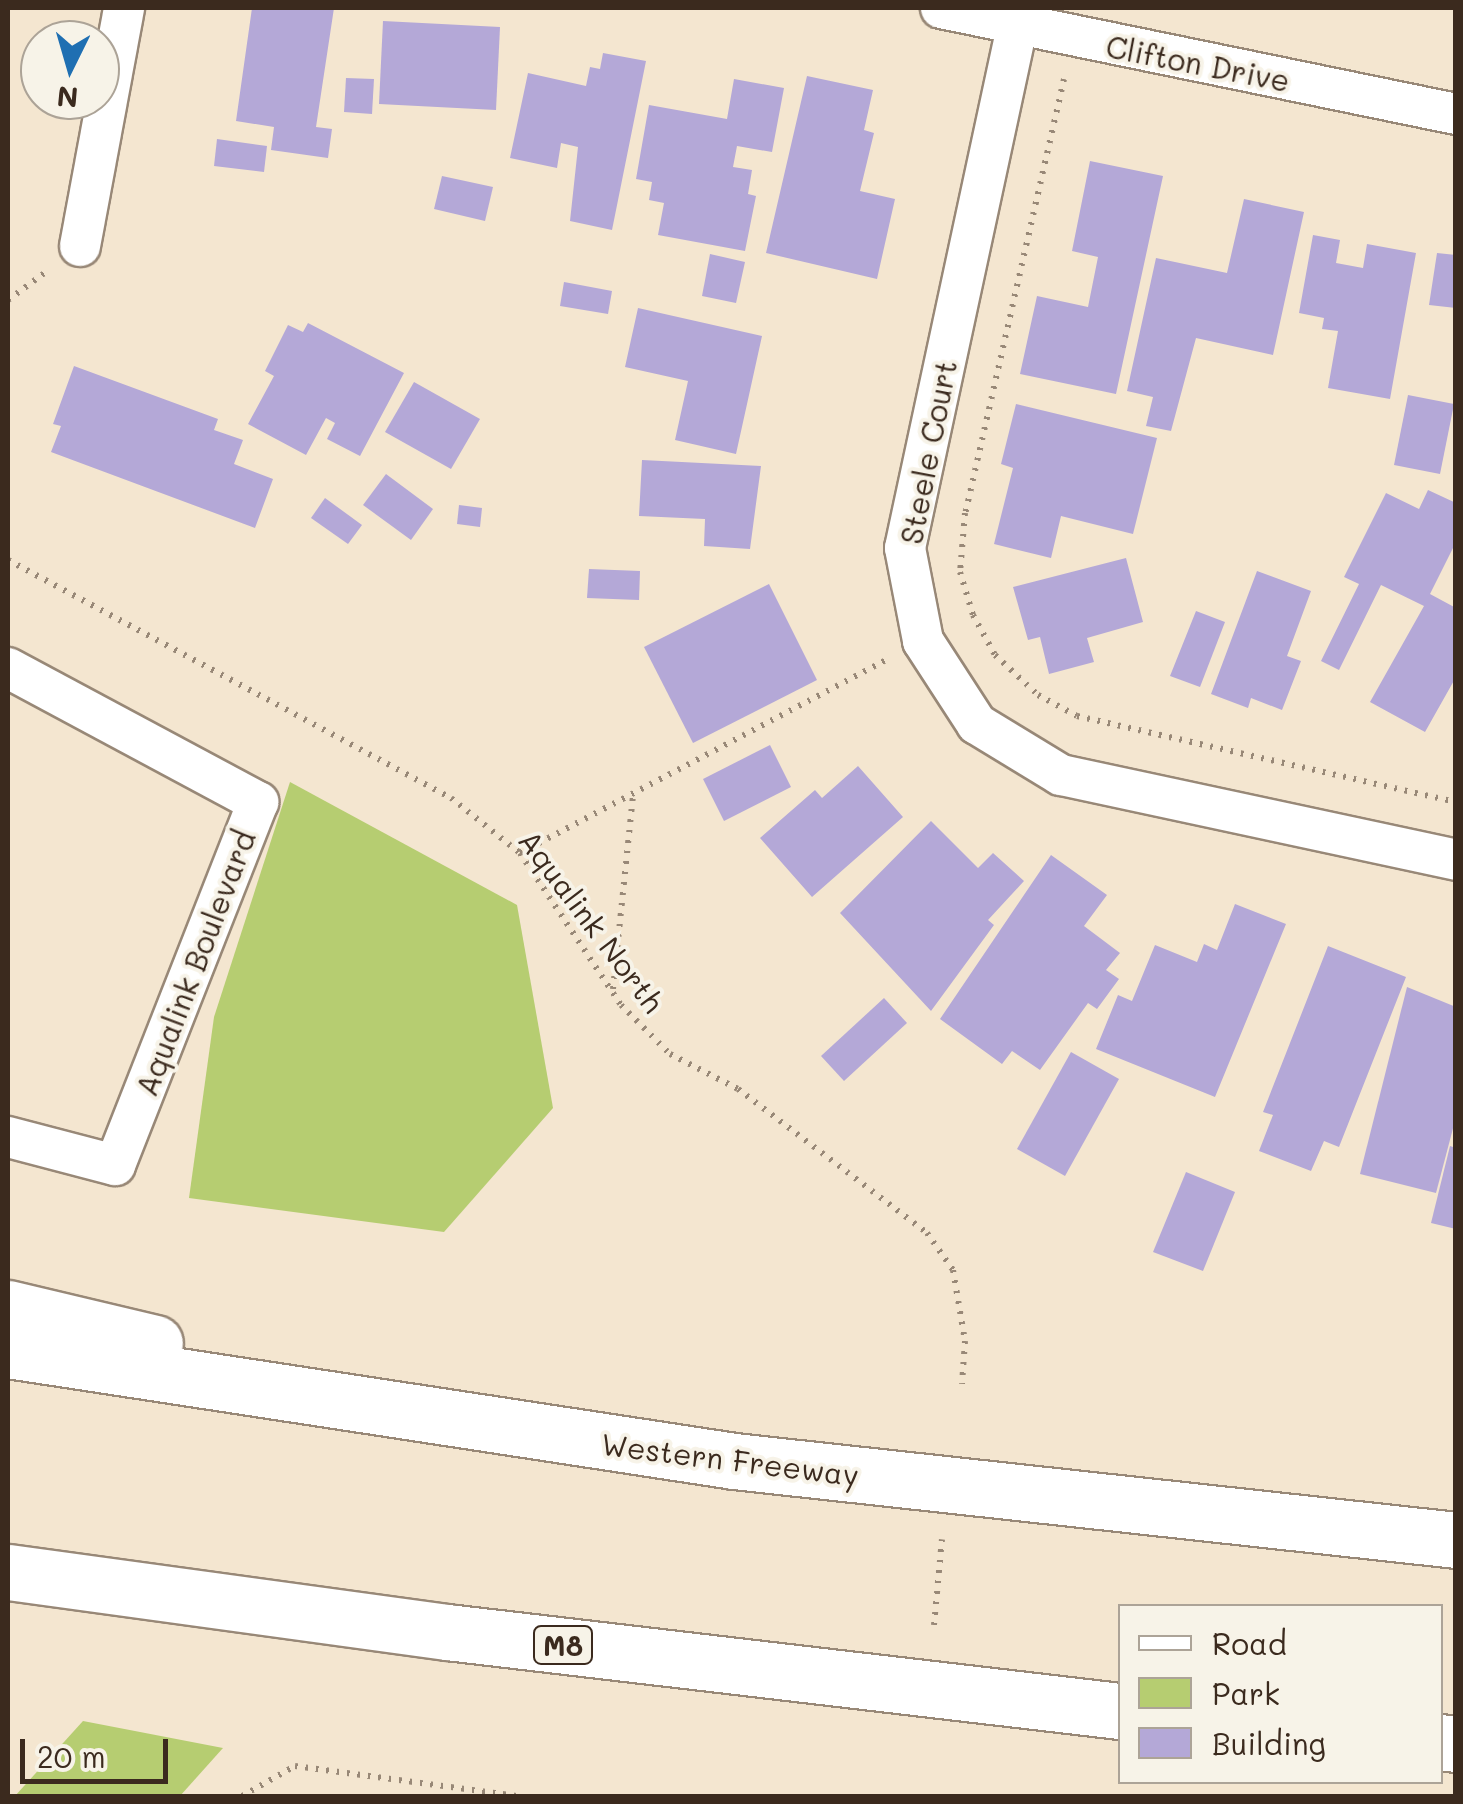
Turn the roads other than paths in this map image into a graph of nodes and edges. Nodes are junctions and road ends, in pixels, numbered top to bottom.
1 (124, 8) edge
2 (941, 8) edge
3 (1017, 28) junction
4 (1456, 114) edge
5 (80, 246) dead end
6 (8, 668) edge
7 (1456, 860) edge
8 (8, 1137) edge
9 (8, 1308) edge
10 (8, 1350) edge
11 (458, 1423) junction
12 (1456, 1540) edge
13 (8, 1572) edge
14 (1118, 1710) edge

1 - 5 street
2 - 3 street, Clifton Drive
3 - 4 street, Clifton Drive
3 - 7 street, Steele Court
6 - 8 street, Aqualink Boulevard
9 - 11 highway
10 - 11 highway, Western Freeway
11 - 12 highway, Western Freeway
13 - 14 highway, M8

